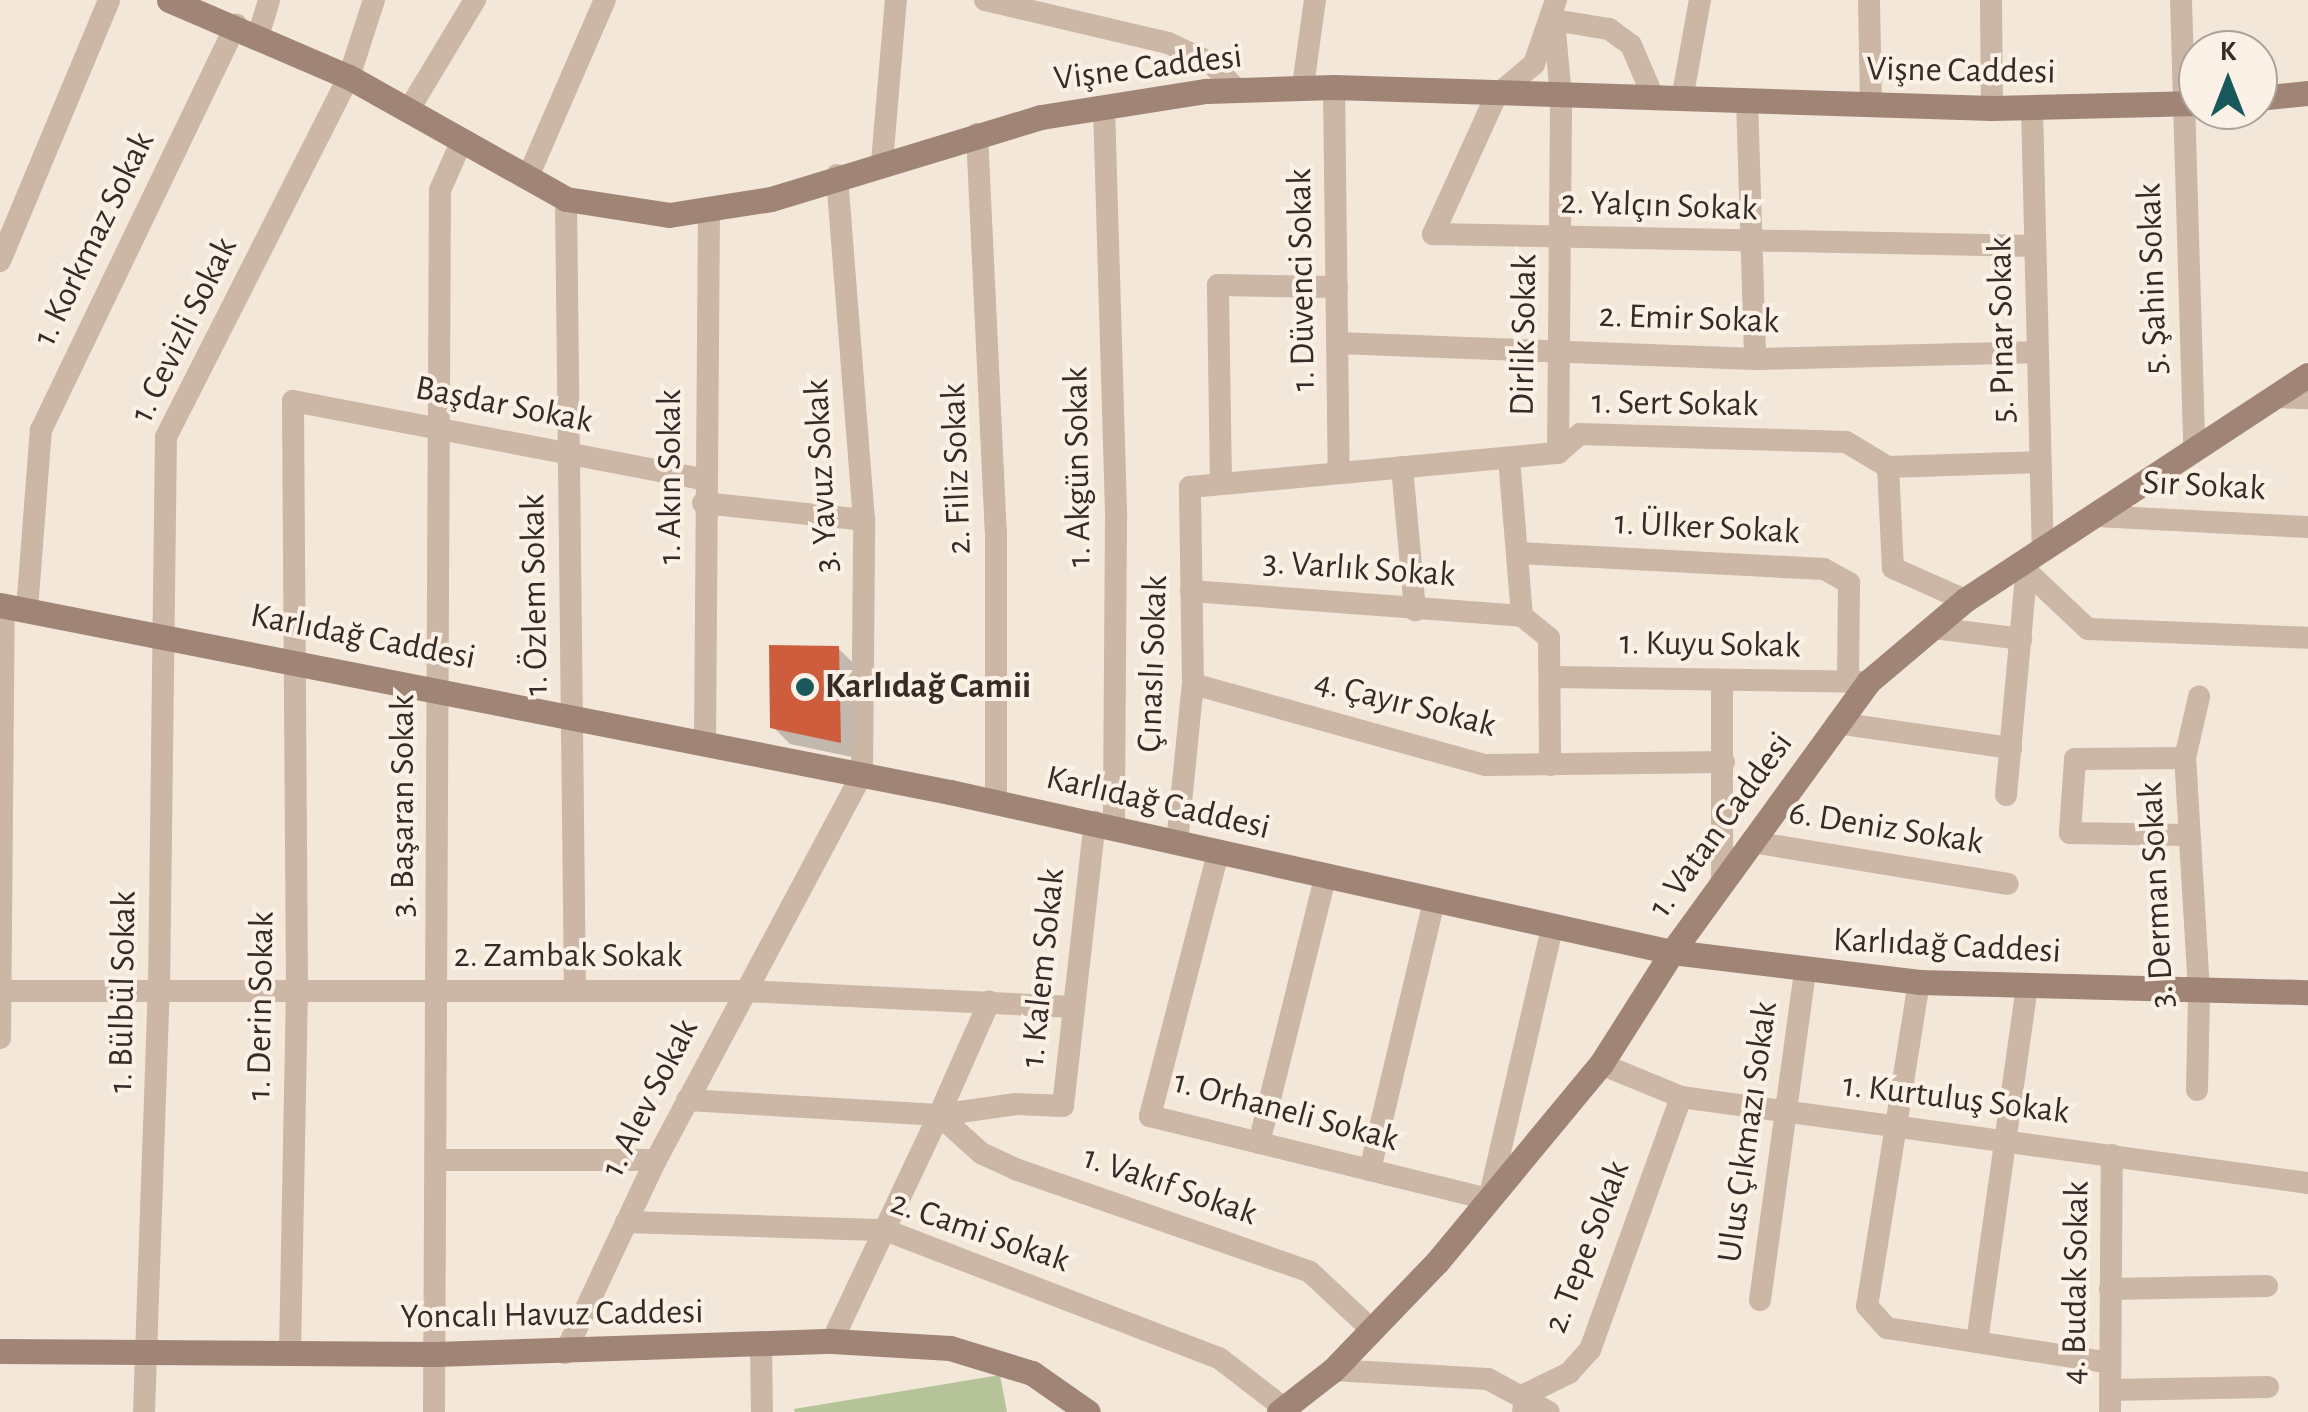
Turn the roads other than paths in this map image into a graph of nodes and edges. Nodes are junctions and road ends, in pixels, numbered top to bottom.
1 (109, 0) edge
2 (169, 0) edge
3 (268, 0) edge
4 (374, 0) edge
5 (476, 0) edge
6 (605, 0) edge
7 (896, 0) edge
8 (985, 0) edge
9 (1315, 0) edge
10 (1700, 0) edge
11 (1869, 0) edge
12 (1991, 0) edge
13 (2182, 0) edge
14 (1555, 10) edge
15 (247, 28) junction
16 (2184, 30) edge
17 (349, 77) junction
18 (1304, 86) junction
19 (1334, 87) junction
20 (1237, 90) junction
21 (2308, 93) edge
22 (1496, 96) junction
23 (2278, 96) edge
24 (1561, 97) junction
25 (1654, 99) junction
26 (1682, 99) junction
27 (1747, 100) junction
28 (2178, 104) edge
29 (1872, 106) junction
30 (1104, 107) junction
31 (1992, 108) junction
32 (2032, 108) junction
33 (408, 111) junction
34 (2190, 130) edge
35 (978, 134) junction
36 (460, 144) junction
37 (882, 162) junction
38 (837, 175) junction
39 (527, 180) junction
40 (566, 199) junction
41 (709, 212) junction
42 (1560, 238) junction
43 (1753, 244) junction
44 (2035, 246) junction
45 (0, 261) edge
46 (1337, 287) junction
47 (1338, 343) junction
48 (1556, 349) junction
49 (2038, 352) junction
50 (1755, 359) junction
51 (2308, 375) edge
52 (2275, 397) junction
53 (2308, 398) edge
54 (293, 400) joint
55 (436, 428) junction
56 (2194, 450) junction
57 (568, 453) junction
58 (1558, 454) junction
59 (1509, 458) junction
60 (2040, 462) junction
61 (1402, 467) junction
62 (1888, 467) junction
63 (1339, 472) junction
64 (703, 478) junction
65 (1221, 484) junction
66 (1190, 487) joint
67 (703, 503) junction
68 (2096, 516) junction
69 (864, 520) junction
70 (2308, 527) edge
71 (2042, 549) junction
72 (1518, 553) junction
73 (2023, 570) junction
74 (1192, 591) junction
75 (1965, 600) junction
76 (10, 607) edge
77 (1415, 610) junction
78 (1522, 616) junction
79 (1934, 628) junction
80 (163, 634) junction
81 (2308, 638) edge
82 (2021, 639) junction
83 (296, 660) junction
84 (1552, 677) junction
85 (1722, 682) junction
86 (1858, 682) junction
87 (1193, 684) junction
88 (438, 687) junction
89 (2199, 697) dead end
90 (572, 714) junction
91 (1838, 723) junction
92 (705, 742) junction
93 (2012, 748) junction
94 (2184, 758) junction
95 (1724, 762) junction
96 (1550, 765) junction
97 (862, 774) junction
98 (2006, 795) dead end
99 (996, 802) junction
100 (1104, 824) junction
101 (2186, 835) junction
102 (1752, 842) junction
103 (1177, 843) junction
104 (1218, 853) junction
105 (1326, 878) junction
106 (2008, 884) dead end
107 (1722, 885) junction
108 (1434, 902) junction
109 (1552, 929) junction
110 (1672, 952) junction
111 (1, 960) edge
112 (1805, 972) junction
113 (1919, 982) junction
114 (2027, 986) junction
115 (2, 990) edge
116 (298, 990) junction
117 (575, 990) junction
118 (159, 992) junction
119 (438, 992) junction
120 (746, 992) junction
121 (2199, 992) junction
122 (2308, 992) edge
123 (989, 1002) junction
124 (1074, 1006) junction
125 (0, 1038) edge
126 (1602, 1064) junction
127 (2197, 1090) dead end
128 (1681, 1097) junction
129 (687, 1100) junction
130 (1786, 1112) junction
131 (939, 1115) junction
132 (1897, 1127) junction
133 (2006, 1142) junction
134 (1259, 1143) junction
135 (2112, 1155) junction
136 (438, 1160) junction
137 (656, 1160) junction
138 (1370, 1170) junction
139 (2308, 1183) edge
140 (1490, 1200) junction
141 (626, 1222) junction
142 (885, 1230) junction
143 (2267, 1286) dead end
144 (2110, 1289) junction
145 (1760, 1300) dead end
146 (1372, 1330) junction
147 (832, 1342) junction
148 (1977, 1342) junction
149 (761, 1344) junction
150 (0, 1350) edge
151 (146, 1352) junction
152 (564, 1352) junction
153 (290, 1353) junction
154 (435, 1354) junction
155 (2110, 1363) junction
156 (1333, 1370) junction
157 (2268, 1386) dead end
158 (2110, 1401) edge
159 (1524, 1403) edge
160 (1281, 1410) edge
161 (144, 1412) edge
162 (434, 1412) edge
163 (762, 1412) edge
164 (1088, 1412) edge
165 (1549, 1412) edge

1 - 45 street
2 - 15 main road, Vişne Caddesi
3 - 15 street, 1. Korkmaz Sokak
4 - 17 street, 1. Cevizli Sokak
5 - 33 street
6 - 39 street
7 - 37 street
8 - 20 street
9 - 18 street
10 - 26 street
11 - 29 street
12 - 31 street
13 - 16 street, 5. Şahin Sokak
14 - 22 street
14 - 24 street, Dirlik Sokak
14 - 25 street
15 - 17 main road, Vişne Caddesi
15 - 76 street, 1. Korkmaz Sokak
17 - 33 main road, Vişne Caddesi
17 - 80 street, 1. Cevizli Sokak
18 - 19 main road, Vişne Caddesi
18 - 20 main road, Vişne Caddesi
19 - 22 main road, Vişne Caddesi
19 - 46 street, 1. Düvenci Sokak
20 - 30 main road, Vişne Caddesi
21 - 23 main road
22 - 24 main road, Vişne Caddesi
22 - 42 street, 2. Yalçın Sokak
24 - 25 main road, Vişne Caddesi
24 - 42 street, Dirlik Sokak
25 - 26 main road, Vişne Caddesi
26 - 27 main road, Vişne Caddesi
27 - 29 main road, Vişne Caddesi
27 - 43 street
28 - 32 main road, Vişne Caddesi
29 - 31 main road, Vişne Caddesi
30 - 35 main road, Vişne Caddesi
30 - 100 street, 1. Akgün Sokak
31 - 32 main road, Vişne Caddesi
32 - 44 street, 5. Pınar Sokak
33 - 36 main road, Vişne Caddesi
34 - 56 street, 5. Şahin Sokak
35 - 37 main road, Vişne Caddesi
35 - 99 street, 2. Filiz Sokak
36 - 39 main road, Vişne Caddesi
36 - 55 street, 3. Başaran Sokak
37 - 38 main road, Vişne Caddesi
38 - 41 main road, Vişne Caddesi
38 - 69 street, 3. Yavuz Sokak
39 - 40 main road, Vişne Caddesi
40 - 41 main road, Vişne Caddesi
40 - 57 street, 1. Özlem Sokak
41 - 64 street, 1. Akın Sokak
42 - 43 street, 2. Yalçın Sokak
42 - 48 street, Dirlik Sokak
43 - 44 street, 2. Yalçın Sokak
43 - 50 street
44 - 49 street, 5. Pınar Sokak
46 - 47 street, 1. Düvenci Sokak
46 - 65 street
47 - 48 street, 2. Emir Sokak
47 - 63 street, 1. Düvenci Sokak
48 - 50 street, 2. Emir Sokak
48 - 58 street, Dirlik Sokak
49 - 50 street, 2. Emir Sokak
49 - 60 street, 5. Pınar Sokak
51 - 52 main road, 1. Vatan Caddesi
52 - 53 street
52 - 56 main road, 1. Vatan Caddesi
54 - 55 street, Başdar Sokak
54 - 83 street, 1. Derin Sokak
55 - 57 street, Başdar Sokak
55 - 88 street, 3. Başaran Sokak
56 - 68 main road, 1. Vatan Caddesi
57 - 64 street, Başdar Sokak
57 - 90 street, 1. Özlem Sokak
58 - 59 street, 1. Sert Sokak
58 - 62 street, 1. Sert Sokak
59 - 61 street, 1. Sert Sokak
59 - 72 street
60 - 62 street
60 - 71 street, 5. Pınar Sokak
61 - 63 street, 1. Sert Sokak
61 - 77 street
62 - 75 street
63 - 65 street, 1. Sert Sokak
64 - 67 street, 1. Akın Sokak
65 - 66 street, 1. Sert Sokak
66 - 74 street, Çınaslı Sokak
67 - 69 street
67 - 92 street, 1. Akın Sokak
68 - 70 street, Sır Sokak
68 - 71 main road, 1. Vatan Caddesi
69 - 97 street, 3. Yavuz Sokak
71 - 73 main road, 1. Vatan Caddesi
72 - 78 street
72 - 86 street, 1. Ülker Sokak
73 - 75 main road, 1. Vatan Caddesi
73 - 81 street
73 - 82 street
74 - 77 street, 3. Varlık Sokak
74 - 87 street, Çınaslı Sokak
75 - 79 main road, 1. Vatan Caddesi
76 - 80 main road, Karlıdağ Caddesi
76 - 111 street, 1. Korkmaz Sokak
77 - 78 street, 3. Varlık Sokak
78 - 84 street
79 - 82 street
79 - 86 main road, 1. Vatan Caddesi
80 - 83 main road, Karlıdağ Caddesi
80 - 118 street, 1. Bülbül Sokak
82 - 93 street
83 - 88 main road, Karlıdağ Caddesi
83 - 116 street, 1. Derin Sokak
84 - 85 street, 1. Kuyu Sokak
84 - 96 street
85 - 86 street, 1. Kuyu Sokak
85 - 95 street
86 - 91 main road, 1. Vatan Caddesi
87 - 96 street, 4. Çayır Sokak
87 - 103 street, Çınaslı Sokak
88 - 90 main road, Karlıdağ Caddesi
88 - 119 street, 3. Başaran Sokak
89 - 94 street, 3. Derman Sokak
90 - 92 main road, Karlıdağ Caddesi
90 - 117 street, 1. Özlem Sokak
91 - 93 street
91 - 102 main road, 1. Vatan Caddesi
92 - 97 main road, Karlıdağ Caddesi
93 - 98 street
94 - 101 street, 3. Derman Sokak
94 - 101 street
95 - 96 street, 4. Çayır Sokak
95 - 107 street
97 - 99 main road, Karlıdağ Caddesi
97 - 120 street, 1. Alev Sokak
99 - 100 main road, Karlıdağ Caddesi
100 - 103 main road, Karlıdağ Caddesi
100 - 124 street, 1. Kalem Sokak
101 - 121 street, 3. Derman Sokak
102 - 106 street, 6. Deniz Sokak
102 - 107 main road, 1. Vatan Caddesi
103 - 104 main road, Karlıdağ Caddesi
104 - 105 main road, Karlıdağ Caddesi
104 - 134 street, 1. Orhaneli Sokak
105 - 108 main road, Karlıdağ Caddesi
105 - 134 street
107 - 110 main road, 1. Vatan Caddesi
108 - 109 main road, Karlıdağ Caddesi
108 - 138 street
109 - 110 main road, Karlıdağ Caddesi
109 - 140 street
110 - 112 main road, Karlıdağ Caddesi
110 - 126 main road, 1. Vatan Caddesi
111 - 115 street, 1. Korkmaz Sokak
112 - 113 main road, Karlıdağ Caddesi
112 - 130 street, Ulus Çıkmazı Sokak
113 - 114 main road, Karlıdağ Caddesi
113 - 132 street
114 - 121 main road, Karlıdağ Caddesi
114 - 133 street
115 - 118 street, 2. Zambak Sokak
115 - 125 street, 1. Korkmaz Sokak
116 - 118 street, 2. Zambak Sokak
116 - 119 street, 2. Zambak Sokak
116 - 153 street, 1. Derin Sokak
117 - 119 street, 2. Zambak Sokak
117 - 120 street, 2. Zambak Sokak
118 - 151 street, 1. Bülbül Sokak
119 - 136 street, 3. Başaran Sokak
120 - 123 street, 2. Zambak Sokak
120 - 129 street, 1. Alev Sokak
121 - 122 main road, Karlıdağ Caddesi
121 - 127 street, 3. Derman Sokak
123 - 124 street, 2. Zambak Sokak
123 - 131 street
124 - 131 street, 1. Kalem Sokak
126 - 128 street, 1. Kurtuluş Sokak
126 - 140 main road, 1. Vatan Caddesi
128 - 130 street, 1. Kurtuluş Sokak
128 - 159 street, 2. Tepe Sokak
129 - 131 street
129 - 137 street, 1. Alev Sokak
130 - 132 street, 1. Kurtuluş Sokak
130 - 145 street, Ulus Çıkmazı Sokak
131 - 142 street
131 - 146 street, 1. Vakıf Sokak
132 - 133 street, 1. Kurtuluş Sokak
132 - 148 street
133 - 135 street, 1. Kurtuluş Sokak
133 - 148 street
134 - 138 street, 1. Orhaneli Sokak
135 - 139 street, 1. Kurtuluş Sokak
135 - 144 street, 4. Budak Sokak
136 - 137 street
136 - 154 street, 3. Başaran Sokak
137 - 141 street, 1. Alev Sokak
138 - 140 street, 1. Orhaneli Sokak
140 - 146 main road, 1. Vatan Caddesi
141 - 142 street, 2. Cami Sokak
141 - 152 street, 1. Alev Sokak
142 - 147 street
142 - 160 street, 2. Cami Sokak
143 - 144 street
144 - 155 street, 4. Budak Sokak
146 - 156 main road, 1. Vatan Caddesi
147 - 149 main road, Yoncalı Havuz Caddesi
147 - 164 main road, Yoncalı Havuz Caddesi
148 - 155 street
149 - 152 main road, Yoncalı Havuz Caddesi
149 - 163 street
150 - 151 main road, Yoncalı Havuz Caddesi
151 - 153 main road, Yoncalı Havuz Caddesi
151 - 161 street, 1. Bülbül Sokak
152 - 154 main road, Yoncalı Havuz Caddesi
153 - 154 main road, Yoncalı Havuz Caddesi
154 - 162 street, 3. Başaran Sokak
155 - 158 street, 4. Budak Sokak
156 - 159 street
156 - 160 main road, 1. Vatan Caddesi
157 - 158 street
159 - 165 street

